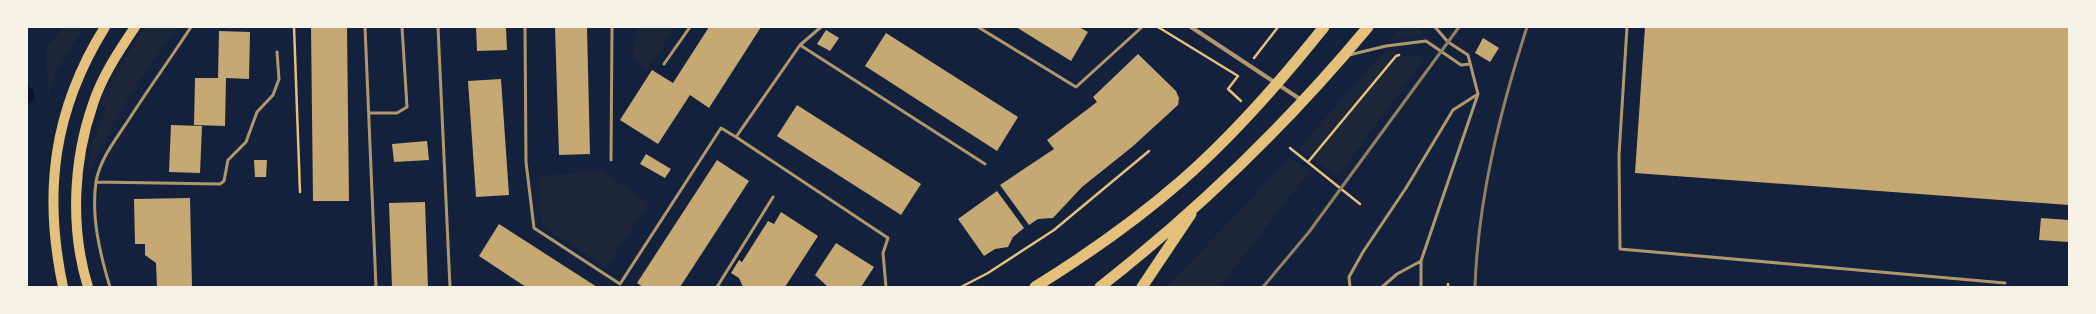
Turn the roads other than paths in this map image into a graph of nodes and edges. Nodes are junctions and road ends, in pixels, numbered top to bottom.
1 (105, 27) edge
2 (135, 27) edge
3 (191, 27) edge
4 (365, 27) edge
5 (402, 27) edge
6 (438, 27) edge
7 (525, 27) edge
8 (612, 27) edge
9 (690, 27) edge
10 (814, 27) edge
11 (978, 27) edge
12 (1142, 27) edge
13 (1192, 27) edge
14 (1324, 27) edge
15 (1368, 27) edge
16 (1435, 27) edge
17 (1627, 27) edge
18 (819, 28) edge
19 (800, 45) junction
20 (277, 52) dead end
21 (1344, 57) junction
22 (664, 64) dead end
23 (1470, 64) junction
24 (1278, 83) junction
25 (1478, 94) junction
26 (1303, 101) junction
27 (369, 113) junction
28 (736, 137) junction
29 (611, 160) dead end
30 (985, 164) dead end
31 (96, 182) junction
32 (773, 197) dead end
33 (1201, 200) junction
34 (1421, 261) junction
35 (63, 287) edge
36 (88, 287) edge
37 (110, 287) edge
38 (376, 287) edge
39 (450, 287) edge
40 (717, 287) edge
41 (886, 287) edge
42 (1035, 287) edge
43 (1100, 287) edge
44 (1142, 287) edge
45 (1350, 287) edge
46 (1382, 287) edge
47 (1421, 287) edge
48 (2002, 287) edge

1 - 35 main road
2 - 36 main road
3 - 31 lane
4 - 27 lane
5 - 27 lane
6 - 39 lane
7 - 28 lane
8 - 29 lane
9 - 22 lane
10 - 18 lane
11 - 12 lane
13 - 24 street
14 - 24 highway
15 - 21 highway
16 - 23 lane
17 - 48 lane
18 - 19 lane
19 - 28 lane
19 - 30 lane
20 - 31 lane
21 - 23 lane
21 - 26 highway
23 - 25 lane
24 - 26 street
24 - 42 highway
25 - 34 lane
25 - 45 lane
26 - 33 highway
27 - 38 lane
28 - 41 lane
31 - 37 lane
32 - 40 lane
33 - 43 highway
33 - 44 highway
34 - 46 lane
34 - 47 lane

